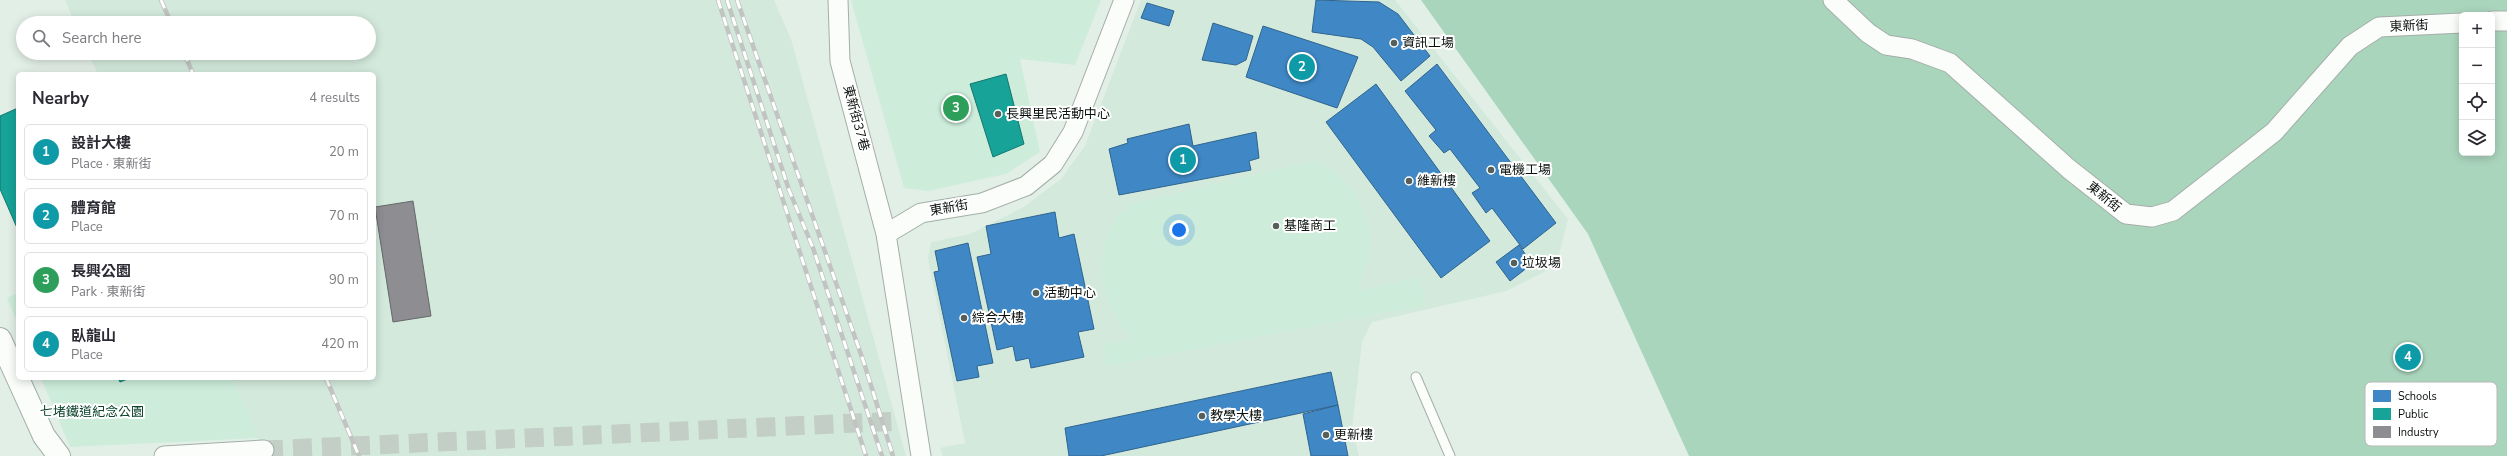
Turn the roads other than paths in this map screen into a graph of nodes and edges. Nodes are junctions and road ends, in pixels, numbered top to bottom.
1 (838, 0) edge
2 (1124, 0) edge
3 (1833, 0) edge
4 (2495, 21) edge
5 (2507, 21) edge
6 (2459, 23) edge
7 (886, 234) junction
8 (3, 352) edge
9 (1416, 377) dead end
10 (16, 379) edge
11 (17, 380) edge
12 (264, 450) tunnel mouth
13 (59, 456) edge
14 (164, 456) edge
15 (921, 456) edge
16 (1450, 456) edge

1 - 7 street, 東新街37巷
2 - 7 street, 東新街
3 - 6 street, 東新街
4 - 5 street
7 - 15 street
8 - 10 street
9 - 16 lane
11 - 13 street
12 - 14 street

